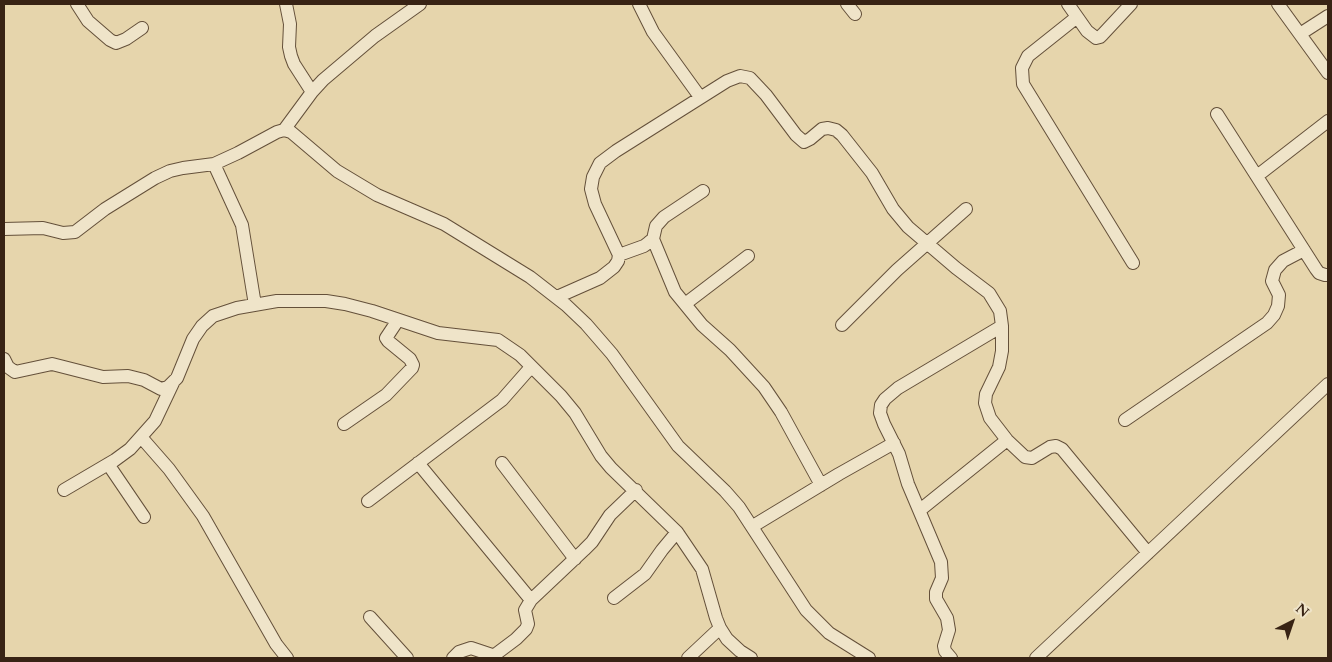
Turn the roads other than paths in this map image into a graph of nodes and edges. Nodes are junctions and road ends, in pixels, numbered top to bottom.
1 (76, 4) edge
2 (286, 4) edge
3 (420, 4) edge
4 (639, 4) edge
5 (847, 4) edge
6 (1068, 4) edge
7 (1131, 4) edge
8 (1278, 4) edge
9 (855, 14) dead end
10 (1328, 16) edge
11 (1077, 17) junction
12 (142, 28) dead end
13 (1300, 34) junction
14 (1328, 73) edge
15 (312, 92) junction
16 (700, 97) junction
17 (1217, 114) dead end
18 (1328, 121) edge
19 (284, 130) junction
20 (214, 164) junction
21 (1257, 176) junction
22 (703, 191) dead end
23 (966, 210) dead end
24 (4, 229) edge
25 (653, 239) junction
26 (927, 244) junction
27 (1304, 250) junction
28 (619, 255) junction
29 (748, 256) dead end
30 (1133, 263) dead end
31 (1328, 275) edge
32 (557, 297) junction
33 (685, 304) junction
34 (256, 305) junction
35 (398, 320) junction
36 (842, 325) dead end
37 (1002, 326) junction
38 (4, 359) edge
39 (532, 367) junction
40 (173, 383) junction
41 (1328, 384) edge
42 (1125, 420) dead end
43 (344, 424) dead end
44 (141, 438) junction
45 (1007, 440) junction
46 (894, 444) junction
47 (418, 463) junction
48 (502, 463) dead end
49 (108, 464) junction
50 (821, 485) junction
51 (64, 490) dead end
52 (636, 490) junction
53 (368, 501) dead end
54 (920, 510) junction
55 (144, 517) dead end
56 (753, 526) junction
57 (677, 532) junction
58 (1148, 553) junction
59 (575, 558) junction
60 (614, 598) dead end
61 (531, 600) junction
62 (370, 617) dead end
63 (720, 628) junction
64 (1043, 656) edge
65 (287, 658) edge
66 (407, 658) edge
67 (453, 658) edge
68 (688, 658) edge
69 (751, 658) edge
70 (869, 658) edge
71 (951, 658) edge

1 - 12 street
2 - 15 street
3 - 15 street
4 - 16 street
5 - 9 street
6 - 11 street
7 - 11 street
8 - 13 street
10 - 13 street
11 - 30 street
13 - 14 street
15 - 19 street
16 - 26 street
16 - 28 street
17 - 21 street
18 - 21 street
19 - 20 street
19 - 32 street
20 - 24 street
20 - 34 street
21 - 27 street
22 - 25 street
23 - 26 street
25 - 28 street
25 - 33 street
26 - 36 street
26 - 37 street
27 - 31 street
27 - 42 street
28 - 32 street
29 - 33 street
32 - 56 street
33 - 50 street
34 - 35 street
34 - 40 street
35 - 39 street
35 - 43 street
37 - 45 street
37 - 46 street
38 - 40 street
39 - 47 street
39 - 52 street
40 - 44 street
41 - 58 street
44 - 49 street
44 - 65 street
45 - 54 street
45 - 58 street
46 - 50 street
46 - 54 street
47 - 53 street
47 - 61 street
48 - 59 street
49 - 51 street
49 - 55 street
50 - 56 street
52 - 57 street
52 - 59 street
54 - 71 street
56 - 70 street
57 - 60 street
57 - 63 street
58 - 64 street
59 - 61 street
61 - 67 street
62 - 66 street
63 - 68 street
63 - 69 street

